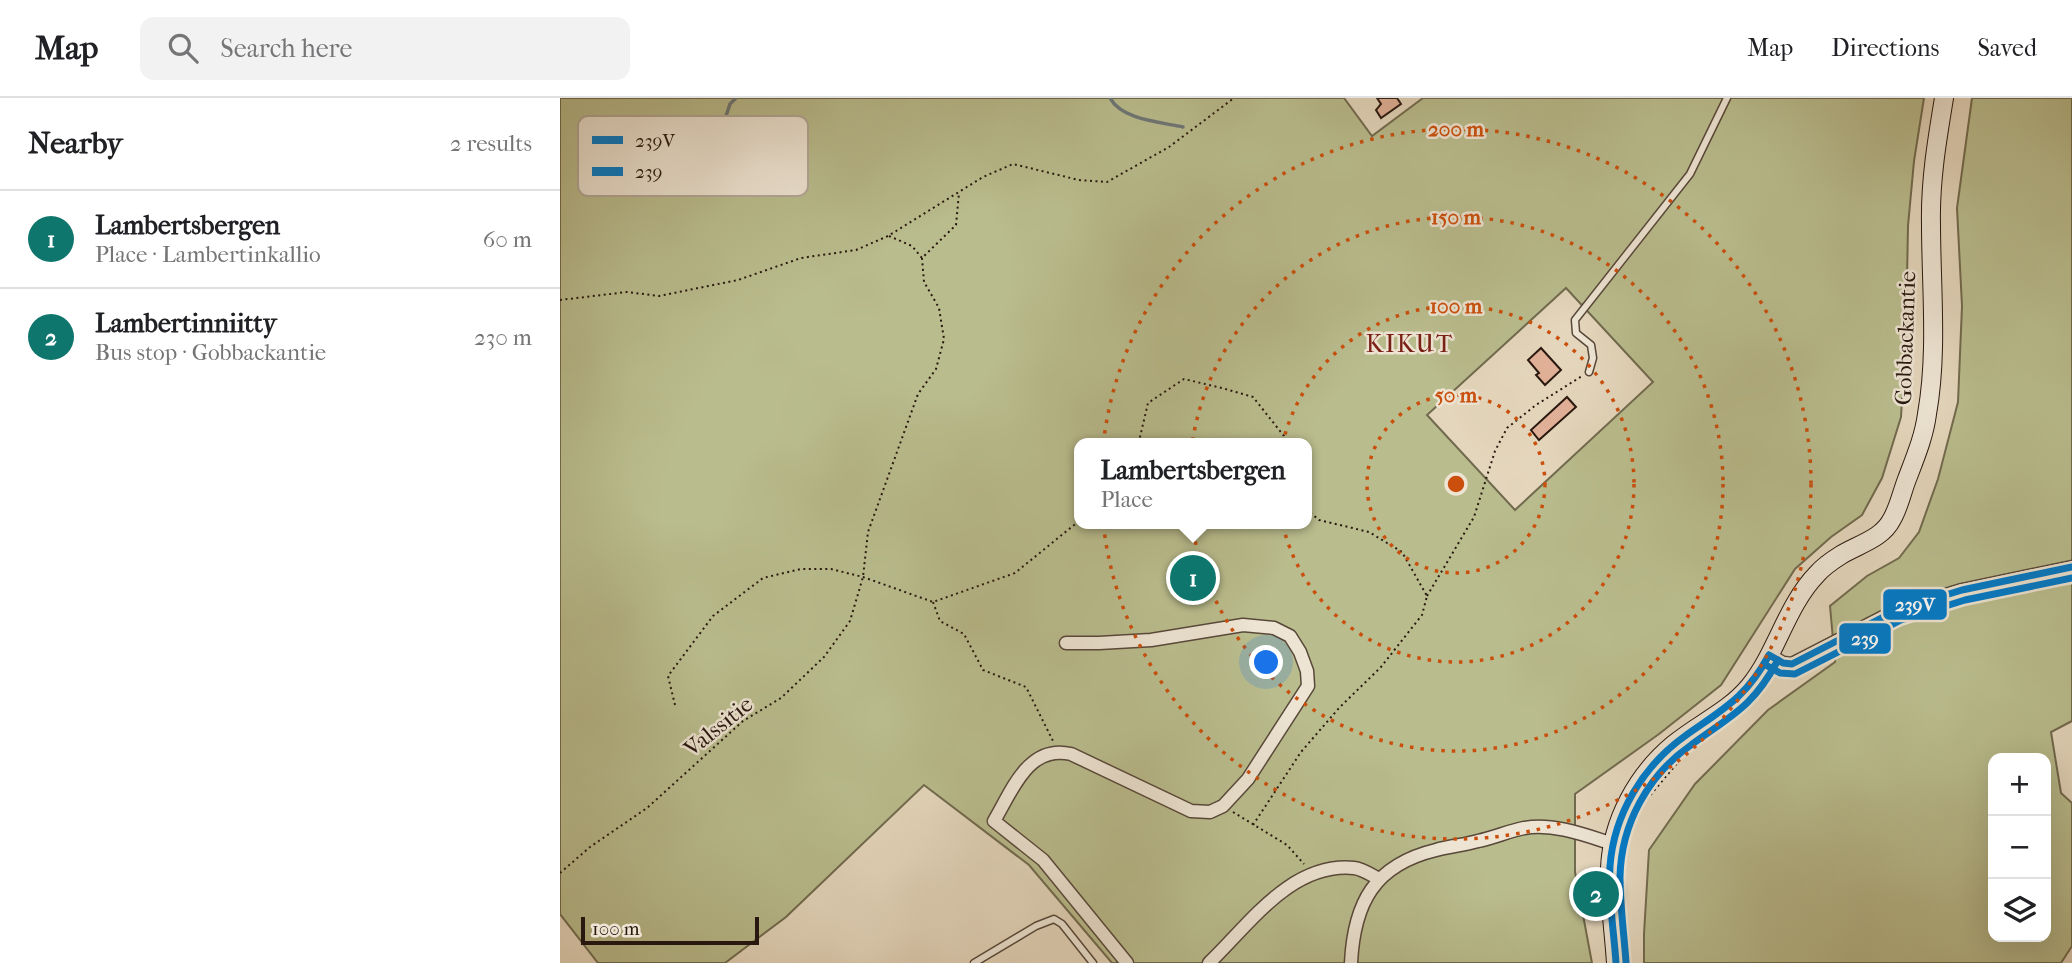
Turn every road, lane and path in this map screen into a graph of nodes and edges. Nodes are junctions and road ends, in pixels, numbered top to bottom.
1 (1234, 98) edge
2 (1727, 98) edge
3 (1944, 98) edge
4 (959, 192) junction
5 (888, 236) junction
6 (922, 258) junction
7 (560, 300) edge
8 (1589, 372) joint
9 (1141, 438) edge
10 (1284, 438) edge
11 (1312, 514) edge
12 (1074, 525) edge
13 (2072, 567) edge
14 (863, 577) junction
15 (1427, 596) junction
16 (933, 602) junction
17 (1066, 643) dead end
18 (1769, 654) junction
19 (675, 705) dead end
20 (1058, 751) junction
21 (1682, 758) dead end
22 (1648, 799) dead end
23 (1223, 806) junction
24 (1253, 825) junction
25 (1613, 844) junction
26 (560, 873) edge
27 (1313, 874) junction
28 (1379, 879) junction
29 (974, 963) edge
30 (1093, 963) edge
31 (1127, 963) edge
32 (1209, 963) edge
33 (1351, 963) edge
34 (1616, 963) edge

1 - 4 path
2 - 8 lane
3 - 18 street, Gobbackantie
4 - 5 path
4 - 6 path
5 - 6 path
5 - 7 path
6 - 14 path, Valssitie
8 - 15 path
9 - 10 path
11 - 15 path
12 - 16 path
13 - 18 street
14 - 16 path
14 - 19 path
14 - 26 path, Valssitie
15 - 24 path
16 - 20 path
17 - 23 street
18 - 25 street, Gobbackantie
20 - 23 street
20 - 31 street
21 - 22 path
23 - 24 path
24 - 27 path
25 - 28 street
25 - 34 street, Gobbackantie
27 - 28 street
27 - 32 street
28 - 33 street
29 - 30 lane

